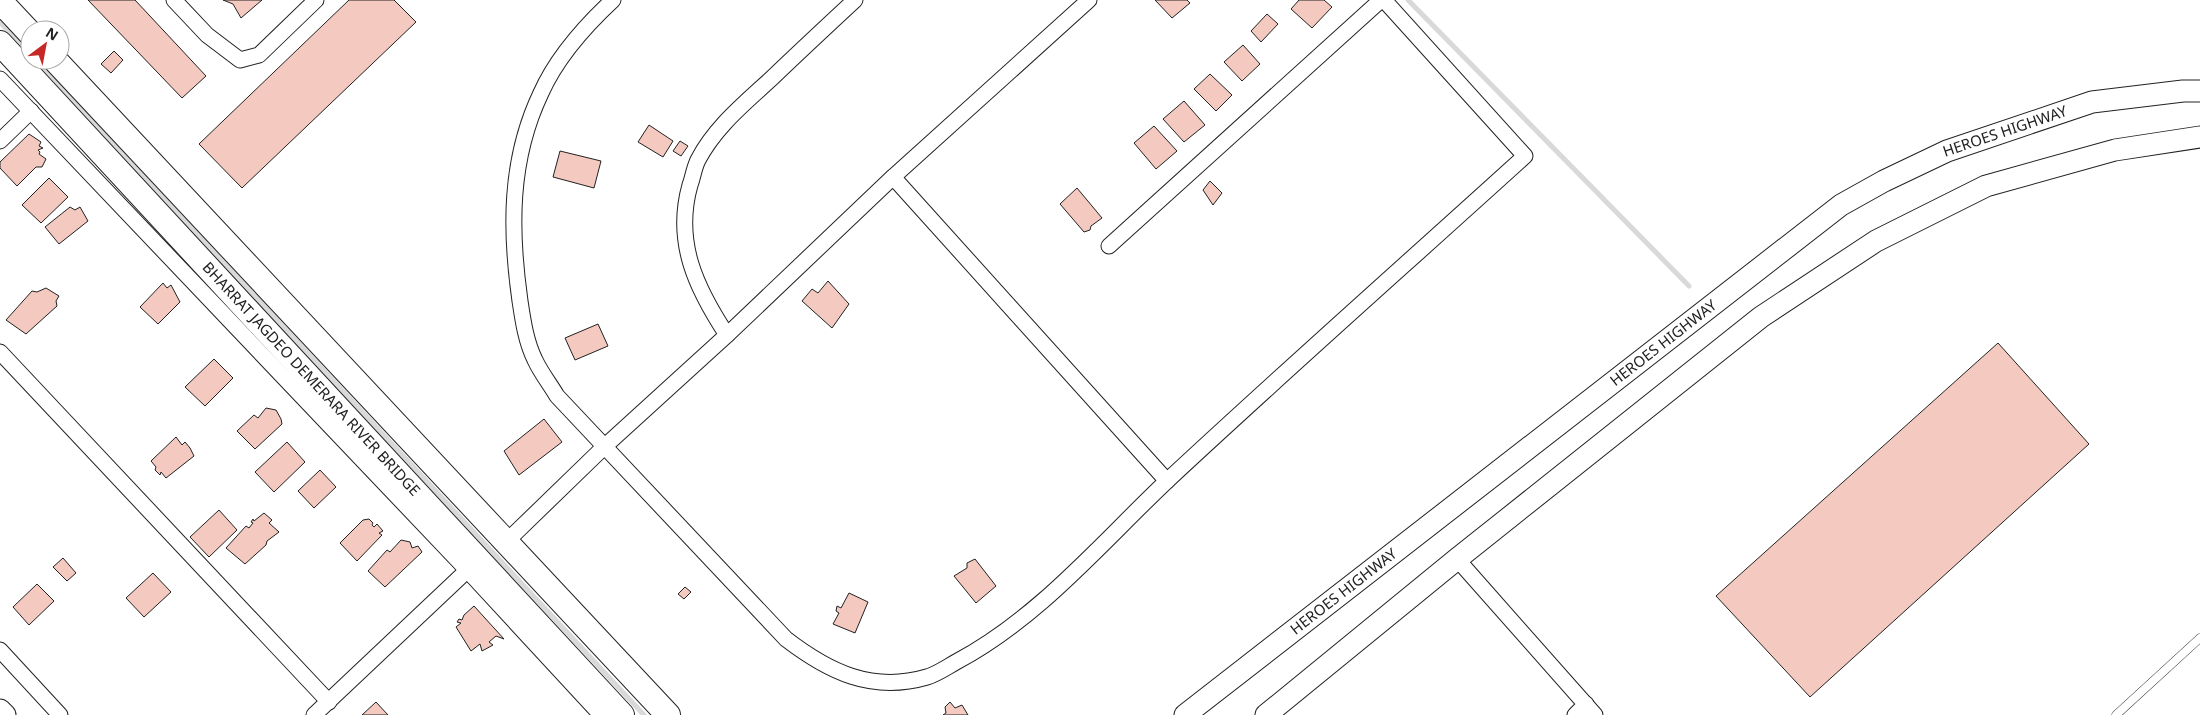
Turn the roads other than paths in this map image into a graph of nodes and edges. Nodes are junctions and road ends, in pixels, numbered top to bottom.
1 (174, 0) edge
2 (316, 0) edge
3 (613, 0) edge
4 (1090, 0) edge
5 (1382, 0) edge
6 (0, 1) edge
7 (853, 1) edge
8 (20, 22) edge
9 (0, 43) edge
10 (64, 70) edge
11 (0, 79) edge
12 (2200, 91) edge
13 (31, 111) junction
14 (2200, 137) edge
15 (0, 141) edge
16 (893, 177) junction
17 (1109, 246) dead end
18 (727, 335) junction
19 (0, 352) edge
20 (604, 447) junction
21 (1167, 481) junction
22 (506, 542) junction
23 (1457, 559) junction
24 (473, 565) junction
25 (2200, 638) edge
26 (0, 650) edge
27 (329, 702) junction
28 (0, 710) edge
29 (1585, 711) edge
30 (4, 715) edge
31 (60, 715) edge
32 (314, 715) edge
33 (601, 715) edge
34 (622, 715) edge
35 (668, 715) edge
36 (1185, 715) edge
37 (1266, 715) edge
38 (2116, 715) edge

1 - 2 street
3 - 20 street
4 - 16 street
5 - 17 street
5 - 21 street
6 - 8 main road
7 - 18 street
9 - 24 main road, BHARRAT JAGDEO DEMERARA RIVER BRIDGE
10 - 22 main road, BHARRAT JAGDEO DEMERARA RIVER BRIDGE
11 - 13 street
12 - 36 main road, HEROES HIGHWAY
13 - 15 street
13 - 24 street
14 - 23 main road
16 - 18 street
16 - 21 street
18 - 20 street
19 - 27 street
20 - 21 street
20 - 22 street
22 - 35 main road, BHARRAT JAGDEO DEMERARA RIVER BRIDGE
23 - 29 street
23 - 37 main road
24 - 27 street
24 - 33 street
24 - 34 main road, BHARRAT JAGDEO DEMERARA RIVER BRIDGE
25 - 38 lane
26 - 31 street
27 - 32 street
28 - 30 main road

